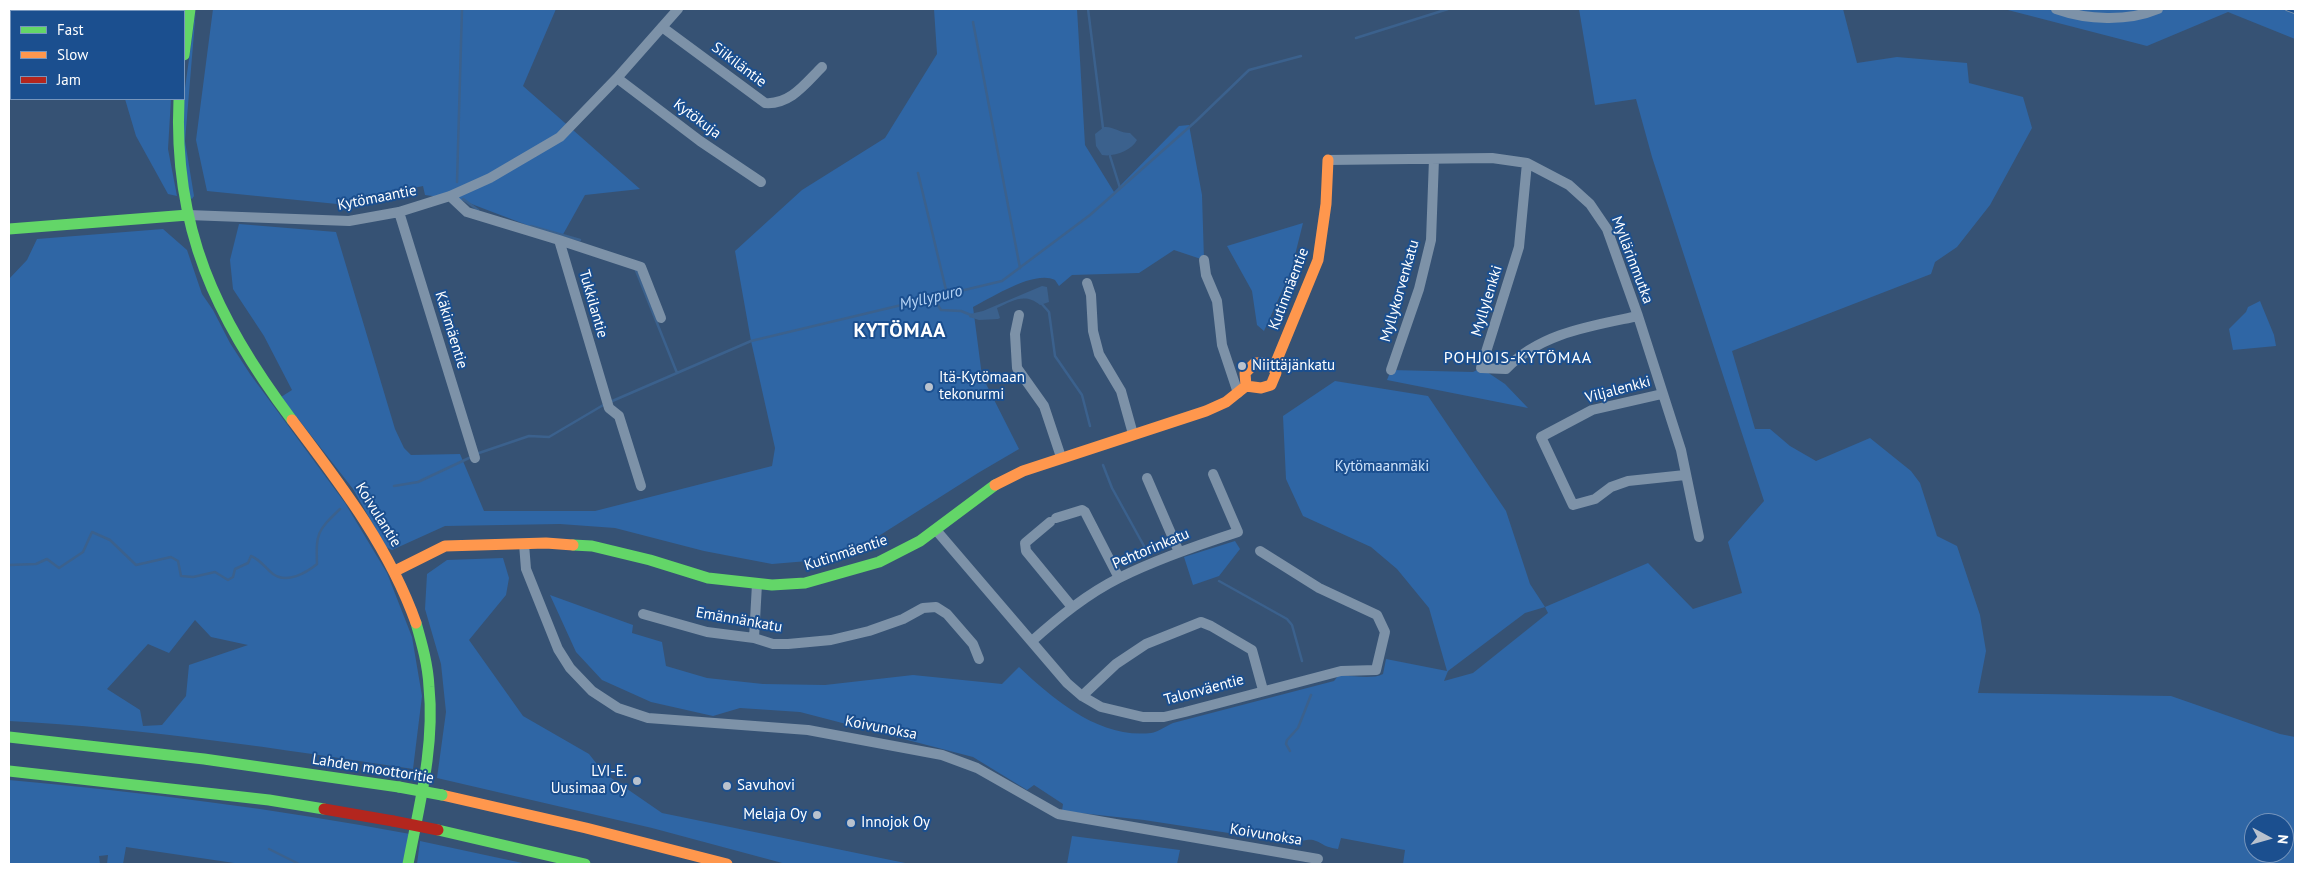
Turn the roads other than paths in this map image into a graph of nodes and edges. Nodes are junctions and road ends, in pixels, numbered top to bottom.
1 (190, 9) edge
2 (678, 9) edge
3 (2056, 9) edge
4 (2158, 9) edge
5 (662, 27) junction
6 (185, 47) edge
7 (822, 67) dead end
8 (617, 78) junction
9 (179, 100) edge
10 (1434, 159) junction
11 (1328, 160) joint
12 (1527, 163) junction
13 (761, 182) dead end
14 (450, 196) junction
15 (399, 212) junction
16 (188, 215) junction
17 (9, 229) edge
18 (559, 240) junction
19 (1204, 260) dead end
20 (1087, 283) dead end
21 (1019, 315) dead end
22 (1638, 316) junction
23 (661, 318) dead end
24 (1274, 368) junction
25 (1391, 370) dead end
26 (1242, 390) junction
27 (1662, 394) junction
28 (1133, 434) junction
29 (1061, 457) junction
30 (475, 458) dead end
31 (1213, 474) dead end
32 (1685, 475) junction
33 (1147, 478) dead end
34 (642, 486) dead end
35 (936, 530) junction
36 (1699, 536) dead end
37 (524, 544) junction
38 (1260, 551) dead end
39 (1179, 552) junction
40 (395, 571) junction
41 (1119, 578) junction
42 (757, 584) junction
43 (1072, 607) junction
44 (643, 614) dead end
45 (754, 638) junction
46 (1032, 641) junction
47 (979, 659) dead end
48 (1263, 690) junction
49 (1082, 696) junction
50 (9, 737) edge
51 (9, 771) edge
52 (1318, 859) dead end
53 (408, 864) edge
54 (585, 864) edge
55 (727, 864) edge

1 - 6 main road
2 - 5 street, Kytömaantie
3 - 4 street
5 - 7 street, Siikiläntie
5 - 8 street, Kytömaantie
8 - 13 street, Kytökuja
8 - 14 street, Kytömaantie
9 - 16 main road, Koivulantie
10 - 11 street, Myllärinmutka
10 - 12 street, Myllärinmutka
10 - 25 street, Myllykorvenkatu
11 - 24 main road, Kutinmäentie
12 - 22 street, Myllärinmutka
12 - 22 street, Myllylenkki
14 - 15 street, Kytömaantie
14 - 18 street
15 - 16 street, Kytömaantie
15 - 30 street, Käkimäentie
16 - 17 main road, Kytömaantie
16 - 40 main road, Koivulantie
18 - 23 street
18 - 34 street, Tukkilantie
19 - 26 street
20 - 28 street
21 - 29 street
22 - 27 street, Myllärinmutka
24 - 26 main road, Kutinmäentie
24 - 26 main road
26 - 28 main road, Kutinmäentie
27 - 32 street, Myllärinmutka
27 - 32 street, Viljalenkki
28 - 29 main road, Kutinmäentie
29 - 35 main road, Kutinmäentie
31 - 39 street, Pehtorinkatu
32 - 36 street, Myllärinmutka
33 - 39 street
35 - 42 main road, Kutinmäentie
35 - 46 street, Talonväentie
37 - 40 main road, Kutinmäentie
37 - 42 main road, Kutinmäentie
37 - 52 street, Koivunoksa
38 - 48 street, Talonväentie
39 - 41 street, Pehtorinkatu
40 - 53 main road, Koivulantie
41 - 43 street, Pehtorinkatu
41 - 43 street
42 - 45 street
43 - 46 street, Pehtorinkatu
44 - 45 street, Emännänkatu
45 - 47 street, Emännänkatu
46 - 49 street, Talonväentie
48 - 49 street, Talonväentie
48 - 49 street
50 - 55 main road, Lahden moottoritie, bridge
51 - 54 main road, bridge

